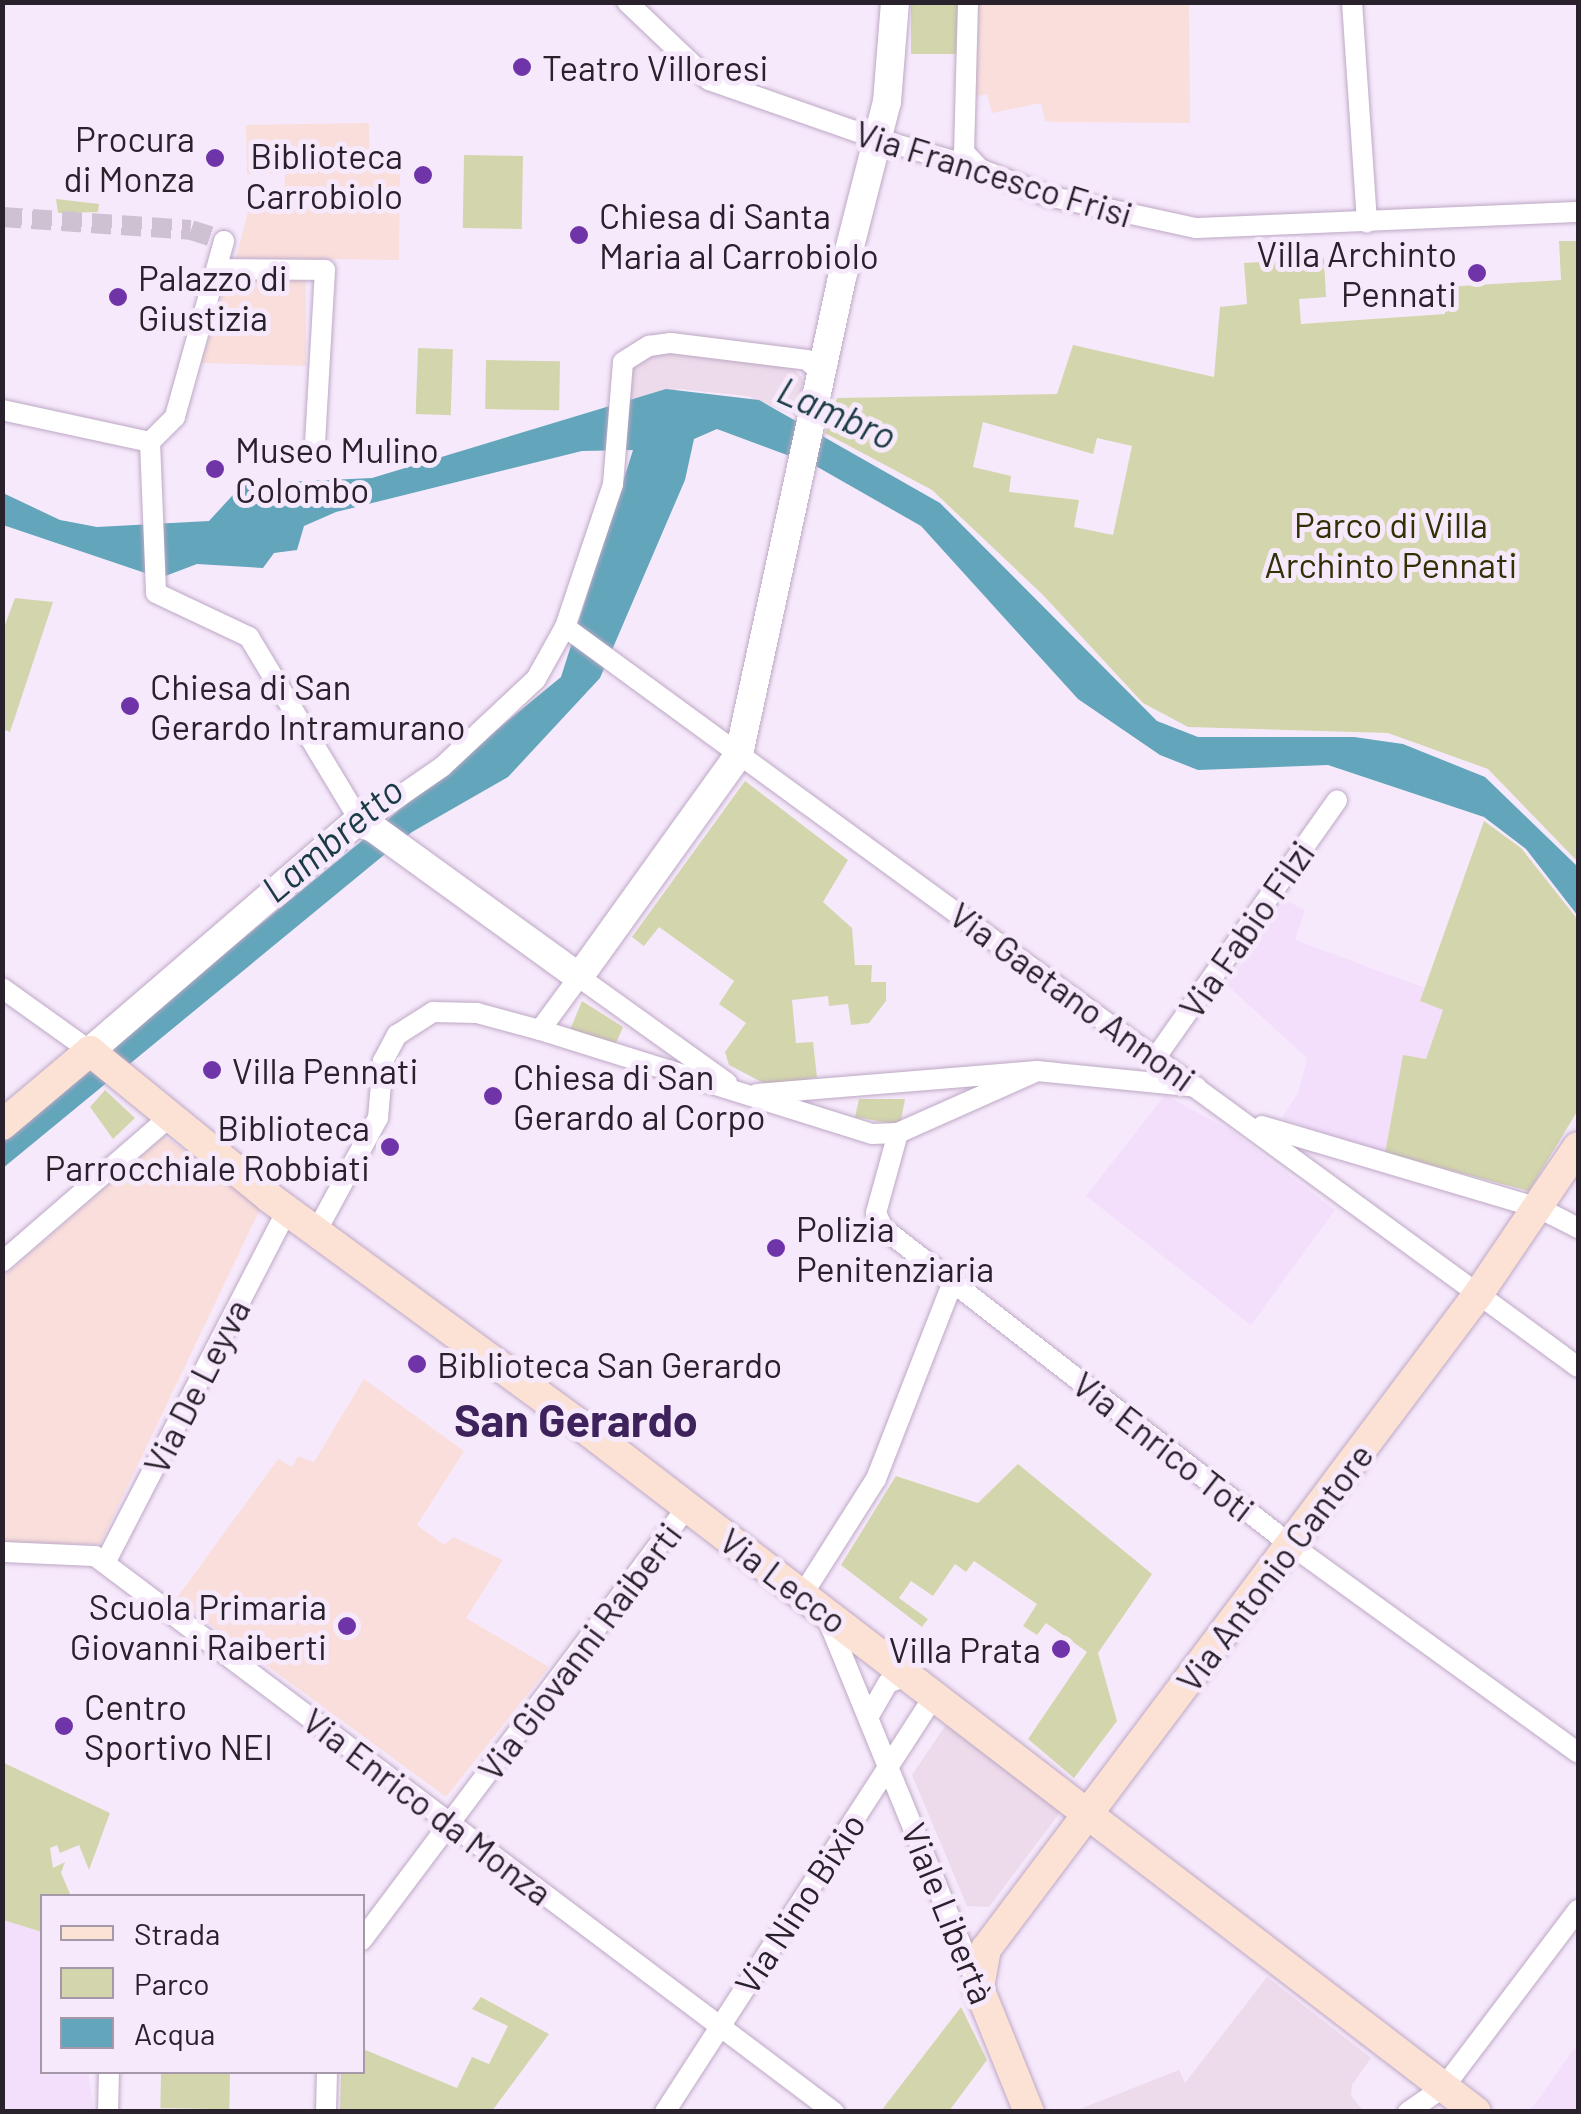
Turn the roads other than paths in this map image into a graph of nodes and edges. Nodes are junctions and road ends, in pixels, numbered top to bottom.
1 (627, 2) edge
2 (895, 2) edge
3 (968, 2) edge
4 (1352, 2) edge
5 (876, 138) junction
6 (968, 159) junction
7 (1578, 212) edge
8 (1367, 222) junction
9 (224, 240) dead end
10 (219, 269) junction
11 (822, 373) junction
12 (2, 410) edge
13 (150, 442) junction
14 (316, 443) dead end
15 (569, 630) junction
16 (739, 754) junction
17 (1337, 800) dead end
18 (367, 825) junction
19 (579, 977) junction
20 (2, 988) edge
21 (540, 1030) junction
22 (93, 1054) junction
23 (1156, 1057) junction
24 (1037, 1071) junction
25 (909, 1083) junction
26 (857, 1086) junction
27 (1202, 1088) junction
28 (743, 1095) junction
29 (167, 1119) junction
30 (920, 1120) junction
31 (1246, 1121) junction
32 (2, 1125) edge
33 (849, 1127) junction
34 (898, 1133) junction
35 (1578, 1147) edge
36 (1539, 1208) junction
37 (287, 1210) junction
38 (1578, 1228) edge
39 (316, 1232) junction
40 (2, 1262) edge
41 (953, 1281) junction
42 (1479, 1293) junction
43 (1578, 1367) edge
44 (688, 1506) junction
45 (1292, 1545) junction
46 (2, 1552) edge
47 (105, 1563) junction
48 (812, 1601) junction
49 (909, 1675) junction
50 (934, 1696) junction
51 (870, 1714) junction
52 (1578, 1754) edge
53 (890, 1763) junction
54 (1088, 1812) junction
55 (449, 1822) junction
56 (1578, 1910) edge
57 (365, 1936) edge
58 (979, 1988) junction
59 (721, 2023) junction
60 (109, 2074) edge
61 (326, 2074) edge
62 (1444, 2087) junction
63 (108, 2112) edge
64 (326, 2112) edge
65 (665, 2112) edge
66 (834, 2112) edge
67 (1029, 2112) edge
68 (1408, 2112) edge
69 (1476, 2112) edge

1 - 5 street, Via Francesco Frisi
2 - 5 street
3 - 6 street
4 - 8 street
5 - 6 street, Via Francesco Frisi
5 - 11 street
6 - 8 street, Via Francesco Frisi
7 - 8 street, Via Francesco Frisi
9 - 10 street
10 - 13 street
10 - 14 street
11 - 15 street
11 - 16 street
12 - 13 street
13 - 18 street
15 - 16 street, Via Gaetano Annoni
15 - 18 street
16 - 19 street
16 - 23 street, Via Gaetano Annoni
17 - 23 street, Via Fabio Filzi
18 - 19 street
18 - 22 street
19 - 21 street
19 - 28 street
20 - 22 street
21 - 28 street
21 - 39 street
22 - 29 main road, Via Lecco
22 - 32 main road
23 - 27 street, Via Gaetano Annoni
24 - 25 street
24 - 27 street
24 - 30 street
25 - 26 street
25 - 30 street
26 - 28 street
26 - 33 street
27 - 31 street, Via Gaetano Annoni
28 - 33 street
29 - 37 main road, Via Lecco
29 - 40 street
30 - 34 street
31 - 36 street
31 - 42 street, Via Gaetano Annoni
33 - 34 street
34 - 41 street, Via Enrico Toti
35 - 36 main road, Via Antonio Cantore
36 - 38 street
36 - 42 main road, Via Antonio Cantore
37 - 39 main road, Via Lecco
37 - 47 street, Via De Leyva
39 - 44 main road, Via Lecco
41 - 45 street, Via Enrico Toti
41 - 48 street
42 - 43 street, Via Gaetano Annoni
42 - 45 main road, Via Antonio Cantore
44 - 48 main road, Via Lecco
44 - 55 street, Via Giovanni Raiberti
45 - 52 street, Via Enrico Toti
45 - 54 main road, Via Antonio Cantore
46 - 47 street, Via Enrico da Monza
47 - 55 street, Via Enrico da Monza
48 - 49 main road, Via Lecco
48 - 51 street, Viale Libertà
49 - 50 main road, Via Lecco
49 - 51 street
50 - 53 street, Via Nino Bixio
50 - 54 main road, Via Lecco
51 - 53 street, Viale Libertà
53 - 58 street, Viale Libertà
53 - 59 street, Via Nino Bixio
54 - 58 main road, Via Antonio Cantore
54 - 62 main road, Via Lecco
55 - 57 street, Via Giovanni Raiberti
55 - 59 street, Via Enrico da Monza
56 - 62 street
58 - 67 main road, Viale Libertà
59 - 65 street, Via Nino Bixio
59 - 66 street, Via Enrico da Monza
60 - 63 street
61 - 64 street
62 - 68 street
62 - 69 main road, Via Lecco

